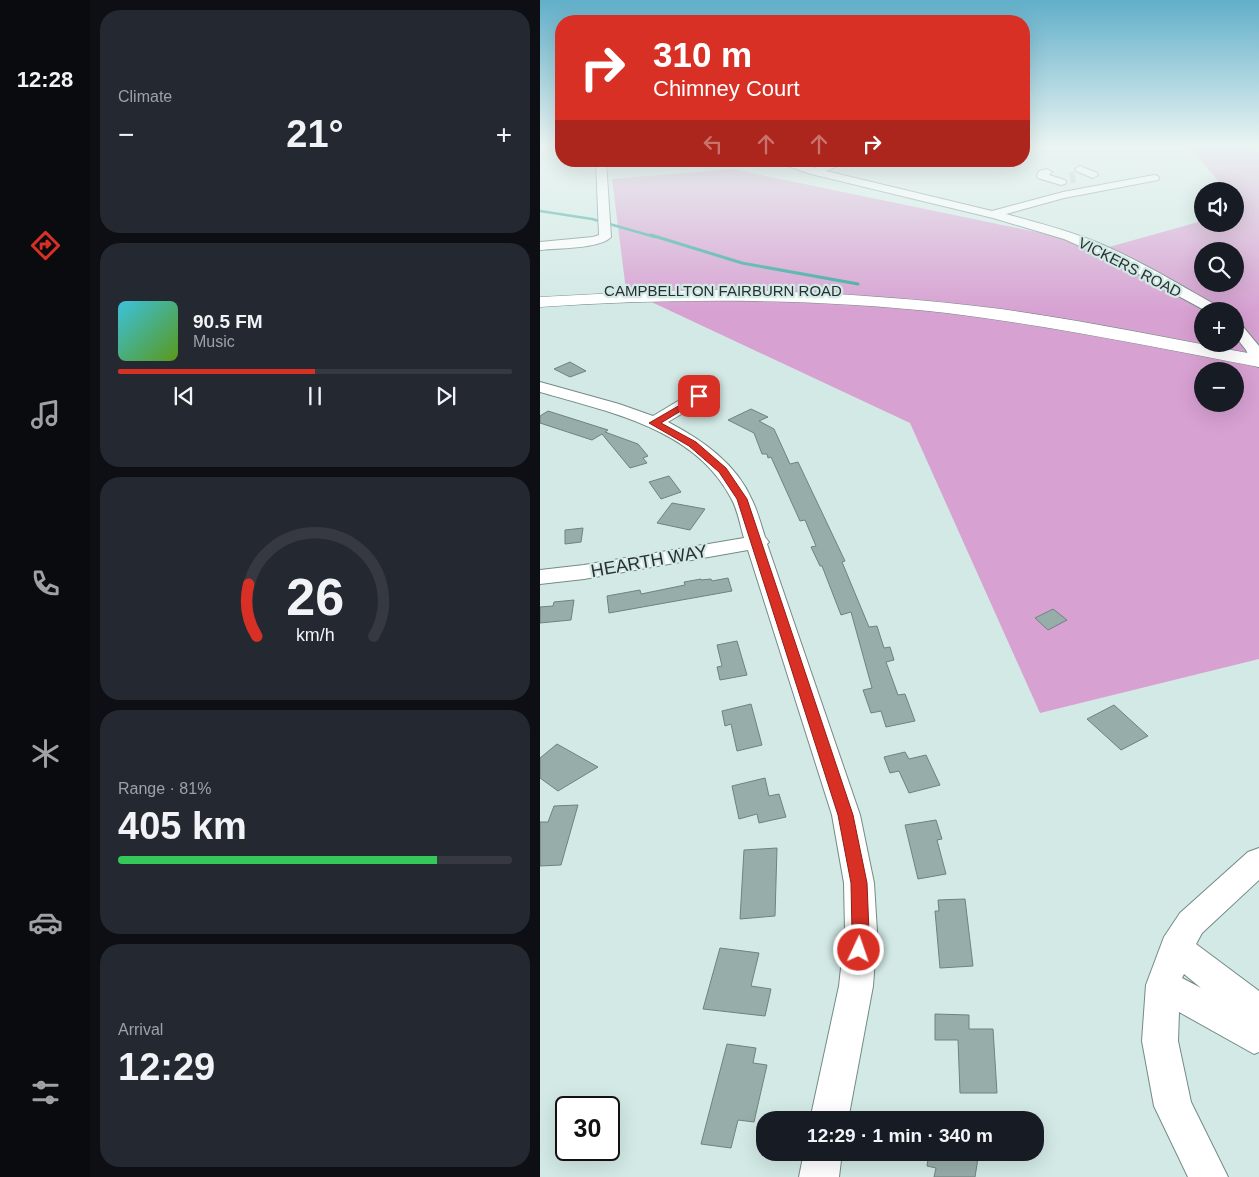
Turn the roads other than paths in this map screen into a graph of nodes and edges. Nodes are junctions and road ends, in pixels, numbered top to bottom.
1 (604, 201) edge
2 (933, 201) edge
3 (1045, 201) edge
4 (990, 215) junction
5 (540, 246) edge
6 (540, 294) edge
7 (540, 302) edge
8 (1199, 302) edge
9 (1194, 337) edge
10 (1244, 338) edge
11 (1244, 351) edge
12 (1258, 357) edge
13 (540, 387) edge
14 (699, 396) dead end
15 (654, 423) junction
16 (758, 542) junction
17 (540, 577) edge
18 (1259, 861) edge
19 (1176, 948) junction
20 (1163, 985) junction
21 (1259, 1012) edge
22 (1259, 1034) edge
23 (831, 1111) edge
24 (822, 1161) edge
25 (819, 1177) edge
26 (1208, 1177) edge

1 - 5 street
2 - 4 street, VICKERS ROAD
3 - 4 street
4 - 8 street, VICKERS ROAD
6 - 9 main road, CAMPBELLTON FAIRBURN ROAD
7 - 12 main road, CAMPBELLTON FAIRBURN ROAD
10 - 12 street
11 - 12 main road
13 - 15 street
14 - 15 street
15 - 16 street
16 - 17 street, HEARTH WAY
16 - 23 street
18 - 19 street
19 - 20 street
19 - 21 street
20 - 22 street
20 - 26 street
24 - 25 street

